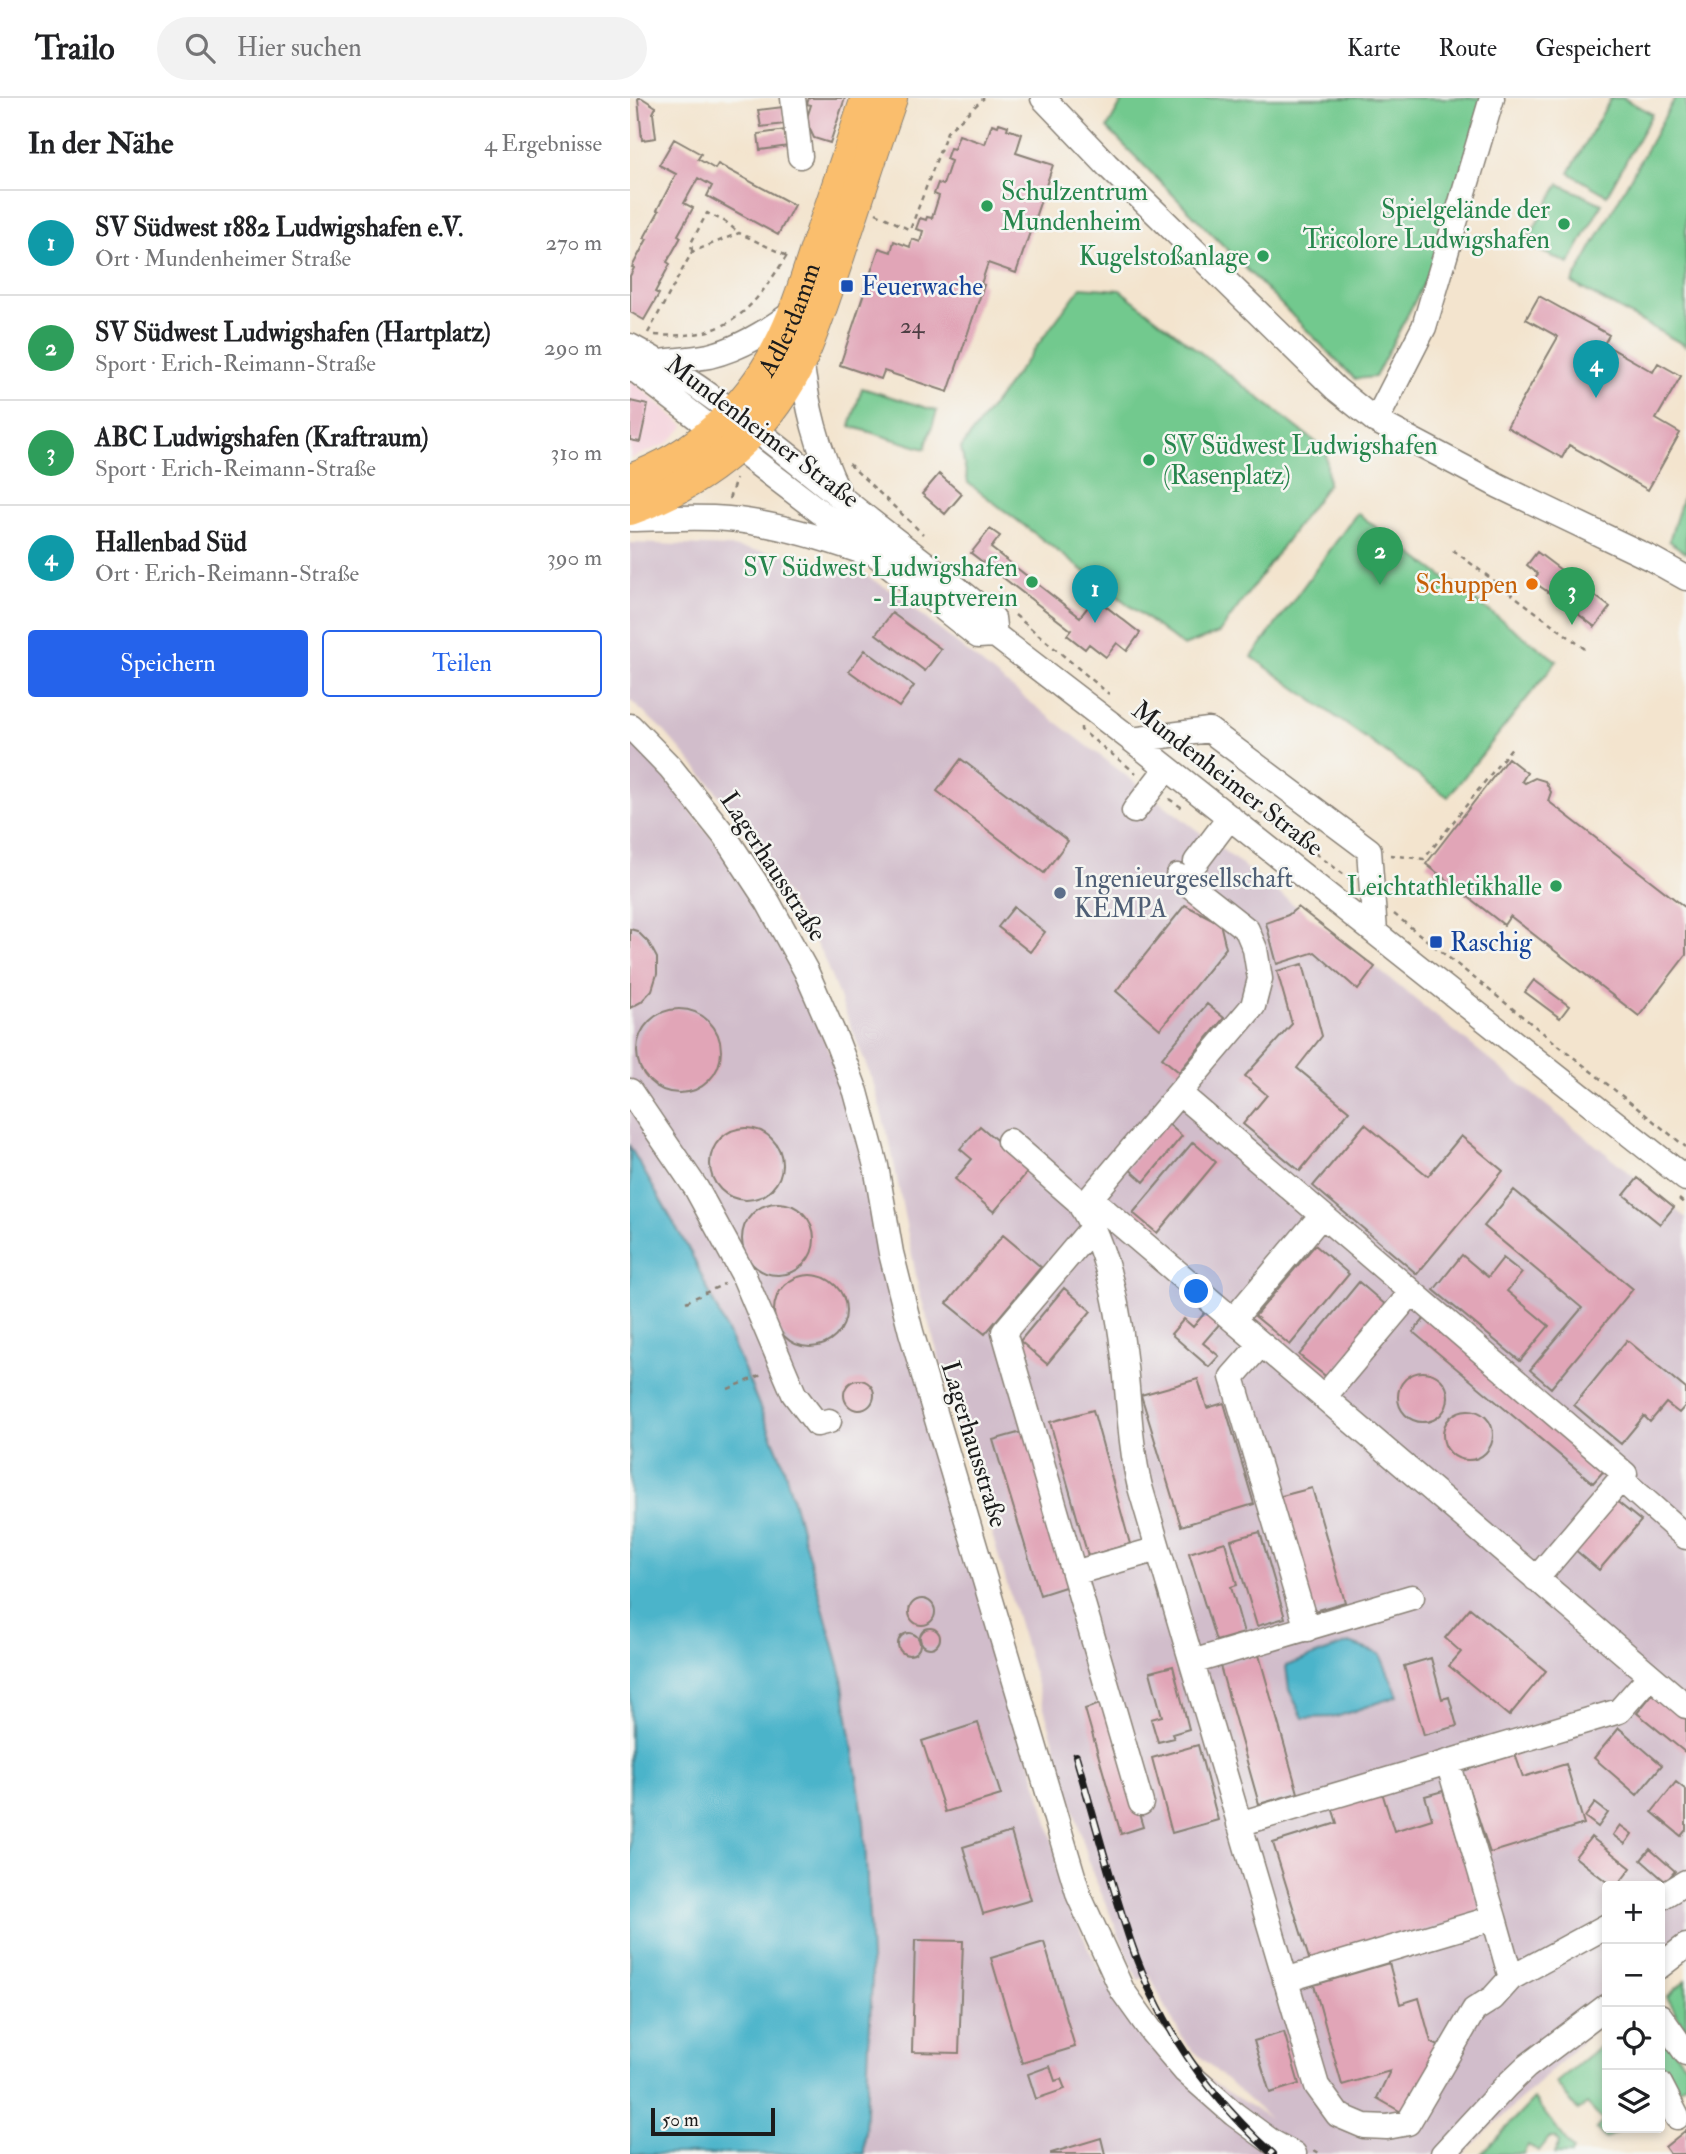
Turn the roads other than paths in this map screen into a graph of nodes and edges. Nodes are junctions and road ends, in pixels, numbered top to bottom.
1 (793, 98) edge
2 (867, 98) edge
3 (891, 98) edge
4 (1043, 98) edge
5 (1492, 98) edge
6 (800, 156) dead end
7 (796, 309) junction
8 (639, 337) edge
9 (801, 359) junction
10 (660, 362) junction
11 (630, 366) edge
12 (1376, 421) junction
13 (734, 429) junction
14 (630, 480) edge
15 (841, 498) junction
16 (630, 509) edge
17 (630, 519) edge
18 (879, 558) junction
19 (1686, 578) edge
20 (995, 635) junction
21 (630, 726) edge
22 (1132, 740) junction
23 (1167, 768) junction
24 (1236, 808) junction
25 (1134, 811) dead end
26 (1375, 932) junction
27 (630, 1091) edge
28 (1179, 1093) junction
29 (1010, 1142) dead end
30 (1686, 1179) edge
31 (1088, 1211) junction
32 (1322, 1215) junction
33 (1412, 1292) junction
34 (1233, 1320) junction
35 (1261, 1344) junction
36 (1324, 1397) junction
37 (829, 1421) dead end
38 (1621, 1479) junction
39 (1686, 1536) edge
40 (1158, 1549) junction
41 (1074, 1573) junction
42 (1536, 1579) junction
43 (1412, 1598) dead end
44 (1307, 1629) junction
45 (1192, 1662) junction
46 (1650, 1676) junction
47 (1686, 1706) edge
48 (1448, 1762) junction
49 (1141, 1803) dead end
50 (1239, 1824) junction
51 (1686, 1882) edge
52 (1665, 1895) edge
53 (1494, 1918) junction
54 (1602, 1929) edge
55 (1686, 1946) edge
56 (1665, 1962) edge
57 (1511, 1978) junction
58 (1285, 1980) junction
59 (1602, 2012) edge
60 (1665, 2023) edge
61 (1686, 2053) edge
62 (1665, 2094) edge
63 (1677, 2118) dead end
64 (1294, 2154) edge
65 (1443, 2154) edge

1 - 6 street
2 - 7 main road, Adlerdamm
3 - 9 main road, Adlerdamm
4 - 12 street
5 - 12 street
7 - 10 street
7 - 13 main road, Adlerdamm
8 - 10 street, Mundenheimer Straße
9 - 13 main road, Adlerdamm
9 - 15 street
10 - 13 street, Mundenheimer Straße
11 - 13 street, Mundenheimer Straße
12 - 19 street
13 - 14 main road, Adlerdamm
13 - 15 street, Mundenheimer Straße
13 - 16 main road
13 - 18 street, Mundenheimer Straße
15 - 20 street, Mundenheimer Straße
17 - 18 street
18 - 20 street, Mundenheimer Straße
20 - 22 street, Mundenheimer Straße
21 - 64 street, Lagerhausstraße
22 - 23 street, Mundenheimer Straße
22 - 26 street
23 - 24 street, Mundenheimer Straße
23 - 25 street
24 - 26 street, Mundenheimer Straße
24 - 28 street
26 - 30 street, Mundenheimer Straße
27 - 37 street
28 - 31 street
28 - 32 street
29 - 31 street
31 - 34 street
31 - 40 street
31 - 41 street
32 - 33 street
32 - 34 street
33 - 36 street
33 - 38 street
34 - 35 street
35 - 36 street
35 - 44 street
36 - 42 street
38 - 39 street
38 - 42 street
40 - 41 street
40 - 45 street
41 - 49 street
42 - 46 street
43 - 44 street
44 - 45 street
45 - 50 street
46 - 47 street
46 - 48 street
48 - 50 street
48 - 53 street
50 - 58 street
51 - 52 street
53 - 57 street
53 - 58 street
54 - 57 street
55 - 56 street
57 - 58 street
59 - 65 street
60 - 61 street
62 - 63 street

